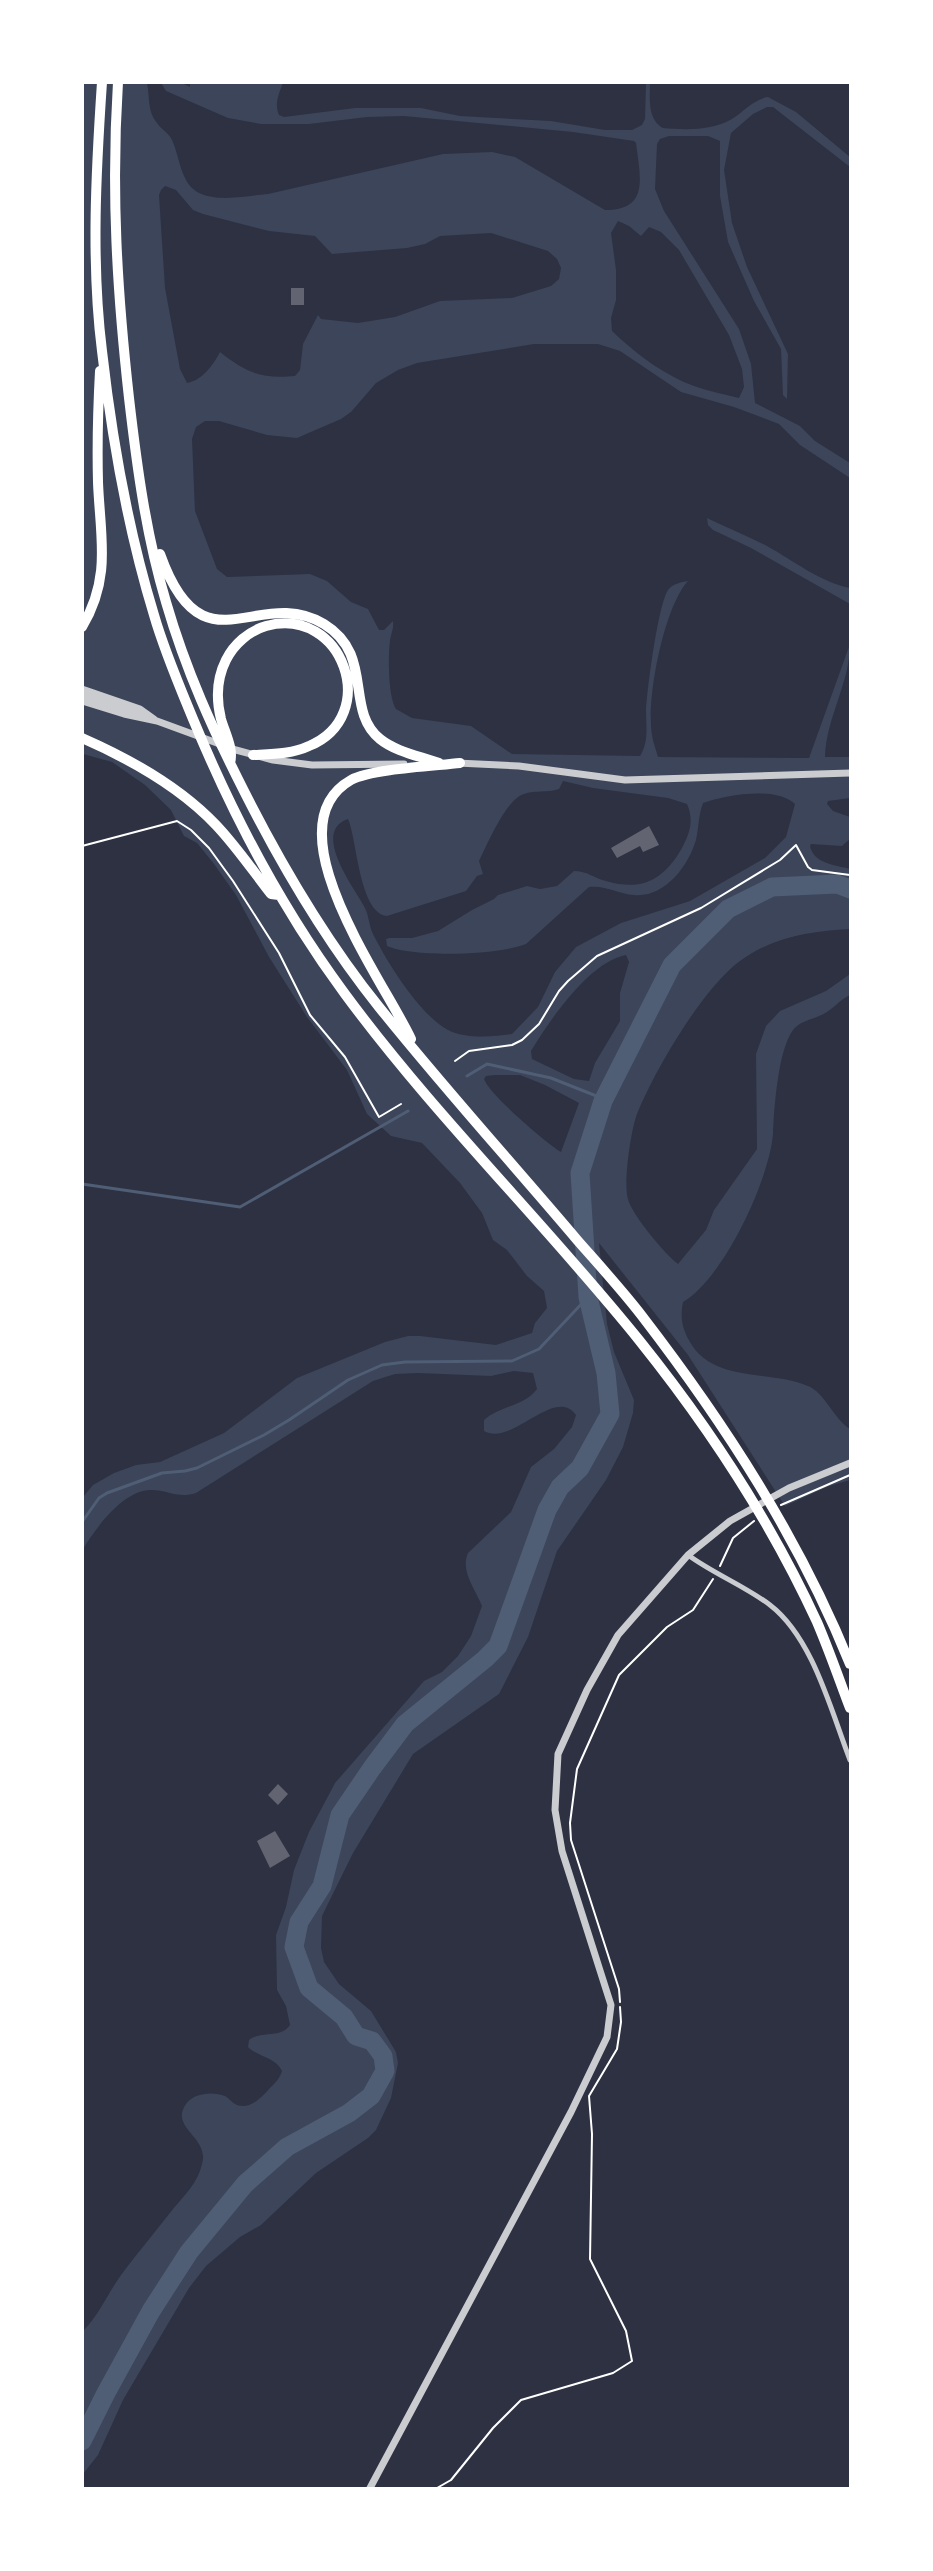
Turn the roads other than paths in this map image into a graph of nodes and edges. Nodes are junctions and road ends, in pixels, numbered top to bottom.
1 (102, 82) edge
2 (118, 82) edge
3 (101, 350) junction
4 (148, 530) junction
5 (82, 627) edge
6 (82, 689) edge
7 (82, 694) edge
8 (82, 701) edge
9 (148, 719) junction
10 (157, 720) junction
11 (82, 738) edge
12 (254, 755) junction
13 (230, 762) junction
14 (439, 763) junction
15 (460, 763) junction
16 (850, 773) edge
17 (279, 895) junction
18 (415, 1049) junction
19 (850, 1463) edge
20 (688, 1555) junction
21 (850, 1664) edge
22 (850, 1708) edge
23 (850, 1760) edge
24 (370, 2488) edge

1 - 3 highway
2 - 4 highway
3 - 5 highway
3 - 17 highway
4 - 13 highway
4 - 14 highway
6 - 10 street
7 - 9 street
8 - 9 street
9 - 10 street
10 - 12 street
11 - 17 highway
12 - 13 highway
12 - 14 street
13 - 18 highway
14 - 15 street
15 - 16 street
15 - 18 highway
17 - 22 highway
18 - 21 highway
19 - 20 street
20 - 23 street
20 - 24 street

